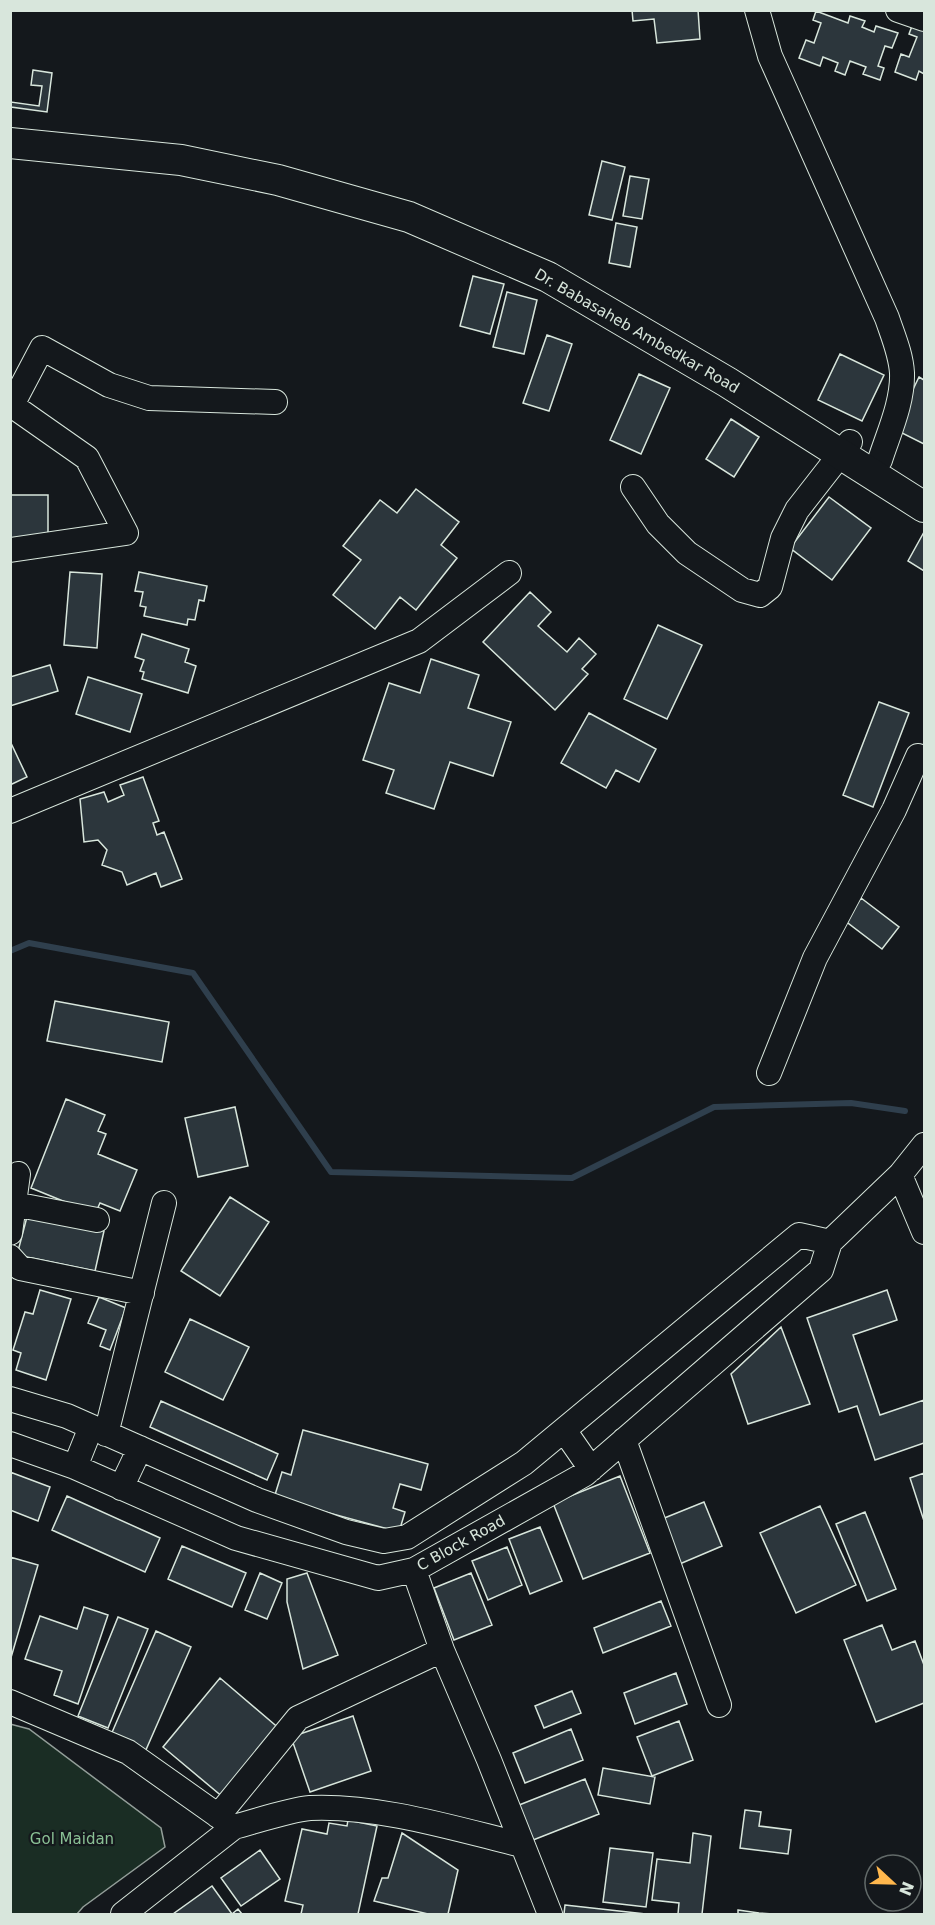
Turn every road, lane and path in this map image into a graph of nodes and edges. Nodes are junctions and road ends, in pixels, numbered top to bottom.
1 (757, 10) edge
2 (898, 10) edge
3 (924, 19) edge
4 (10, 122) edge
5 (10, 143) edge
6 (333, 189) junction
7 (275, 402) dead end
8 (11, 404) edge
9 (845, 449) junction
10 (880, 460) junction
11 (633, 487) dead end
12 (924, 487) edge
13 (924, 507) edge
14 (10, 550) edge
15 (509, 573) dead end
16 (922, 753) edge
17 (10, 811) edge
18 (769, 1072) dead end
19 (924, 1145) edge
20 (18, 1174) dead end
21 (900, 1176) junction
22 (164, 1203) dead end
23 (14, 1204) junction
24 (97, 1220) dead end
25 (924, 1232) edge
26 (10, 1233) edge
27 (830, 1242) junction
28 (10, 1257) edge
29 (142, 1293) junction
30 (10, 1399) edge
31 (564, 1430) junction
32 (99, 1431) junction
33 (624, 1440) junction
34 (10, 1444) edge
35 (140, 1448) junction
36 (75, 1467) junction
37 (591, 1469) junction
38 (121, 1488) junction
39 (428, 1522) junction
40 (358, 1534) junction
41 (449, 1551) junction
42 (345, 1569) junction
43 (414, 1570) junction
44 (442, 1650) junction
45 (10, 1702) edge
46 (719, 1705) dead end
47 (226, 1821) junction
48 (522, 1845) junction
49 (123, 1914) edge
50 (550, 1914) edge

1 - 10 street
2 - 3 street
4 - 6 main road, Dr. Babasaheb Ambedkar Road
5 - 6 main road, Dr. Babasaheb Ambedkar Road
6 - 9 main road, Dr. Babasaheb Ambedkar Road
7 - 8 street
8 - 14 street
9 - 10 main road, Dr. Babasaheb Ambedkar Road
9 - 11 street
9 - 13 main road, Dr. Babasaheb Ambedkar Road
10 - 12 main road, Dr. Babasaheb Ambedkar Road
15 - 17 street
16 - 18 street
19 - 21 street, C Block Road
20 - 23 street
21 - 25 street
21 - 27 street, C Block Road
22 - 29 street
23 - 24 street
23 - 26 street
27 - 31 street
27 - 33 street, C Block Road
28 - 29 street
29 - 32 street
30 - 32 street
31 - 37 street
31 - 39 street
32 - 35 street
32 - 36 street
33 - 37 street, C Block Road
33 - 46 street
34 - 36 street, C Block Road
35 - 38 street
35 - 40 street
36 - 38 street, C Block Road
37 - 41 street, C Block Road
38 - 42 street, C Block Road
39 - 40 street
39 - 41 street
40 - 42 street
41 - 43 street, C Block Road
42 - 43 street, C Block Road
43 - 44 street
44 - 47 street
44 - 48 street
45 - 47 street
47 - 48 street
47 - 49 street
48 - 50 street

